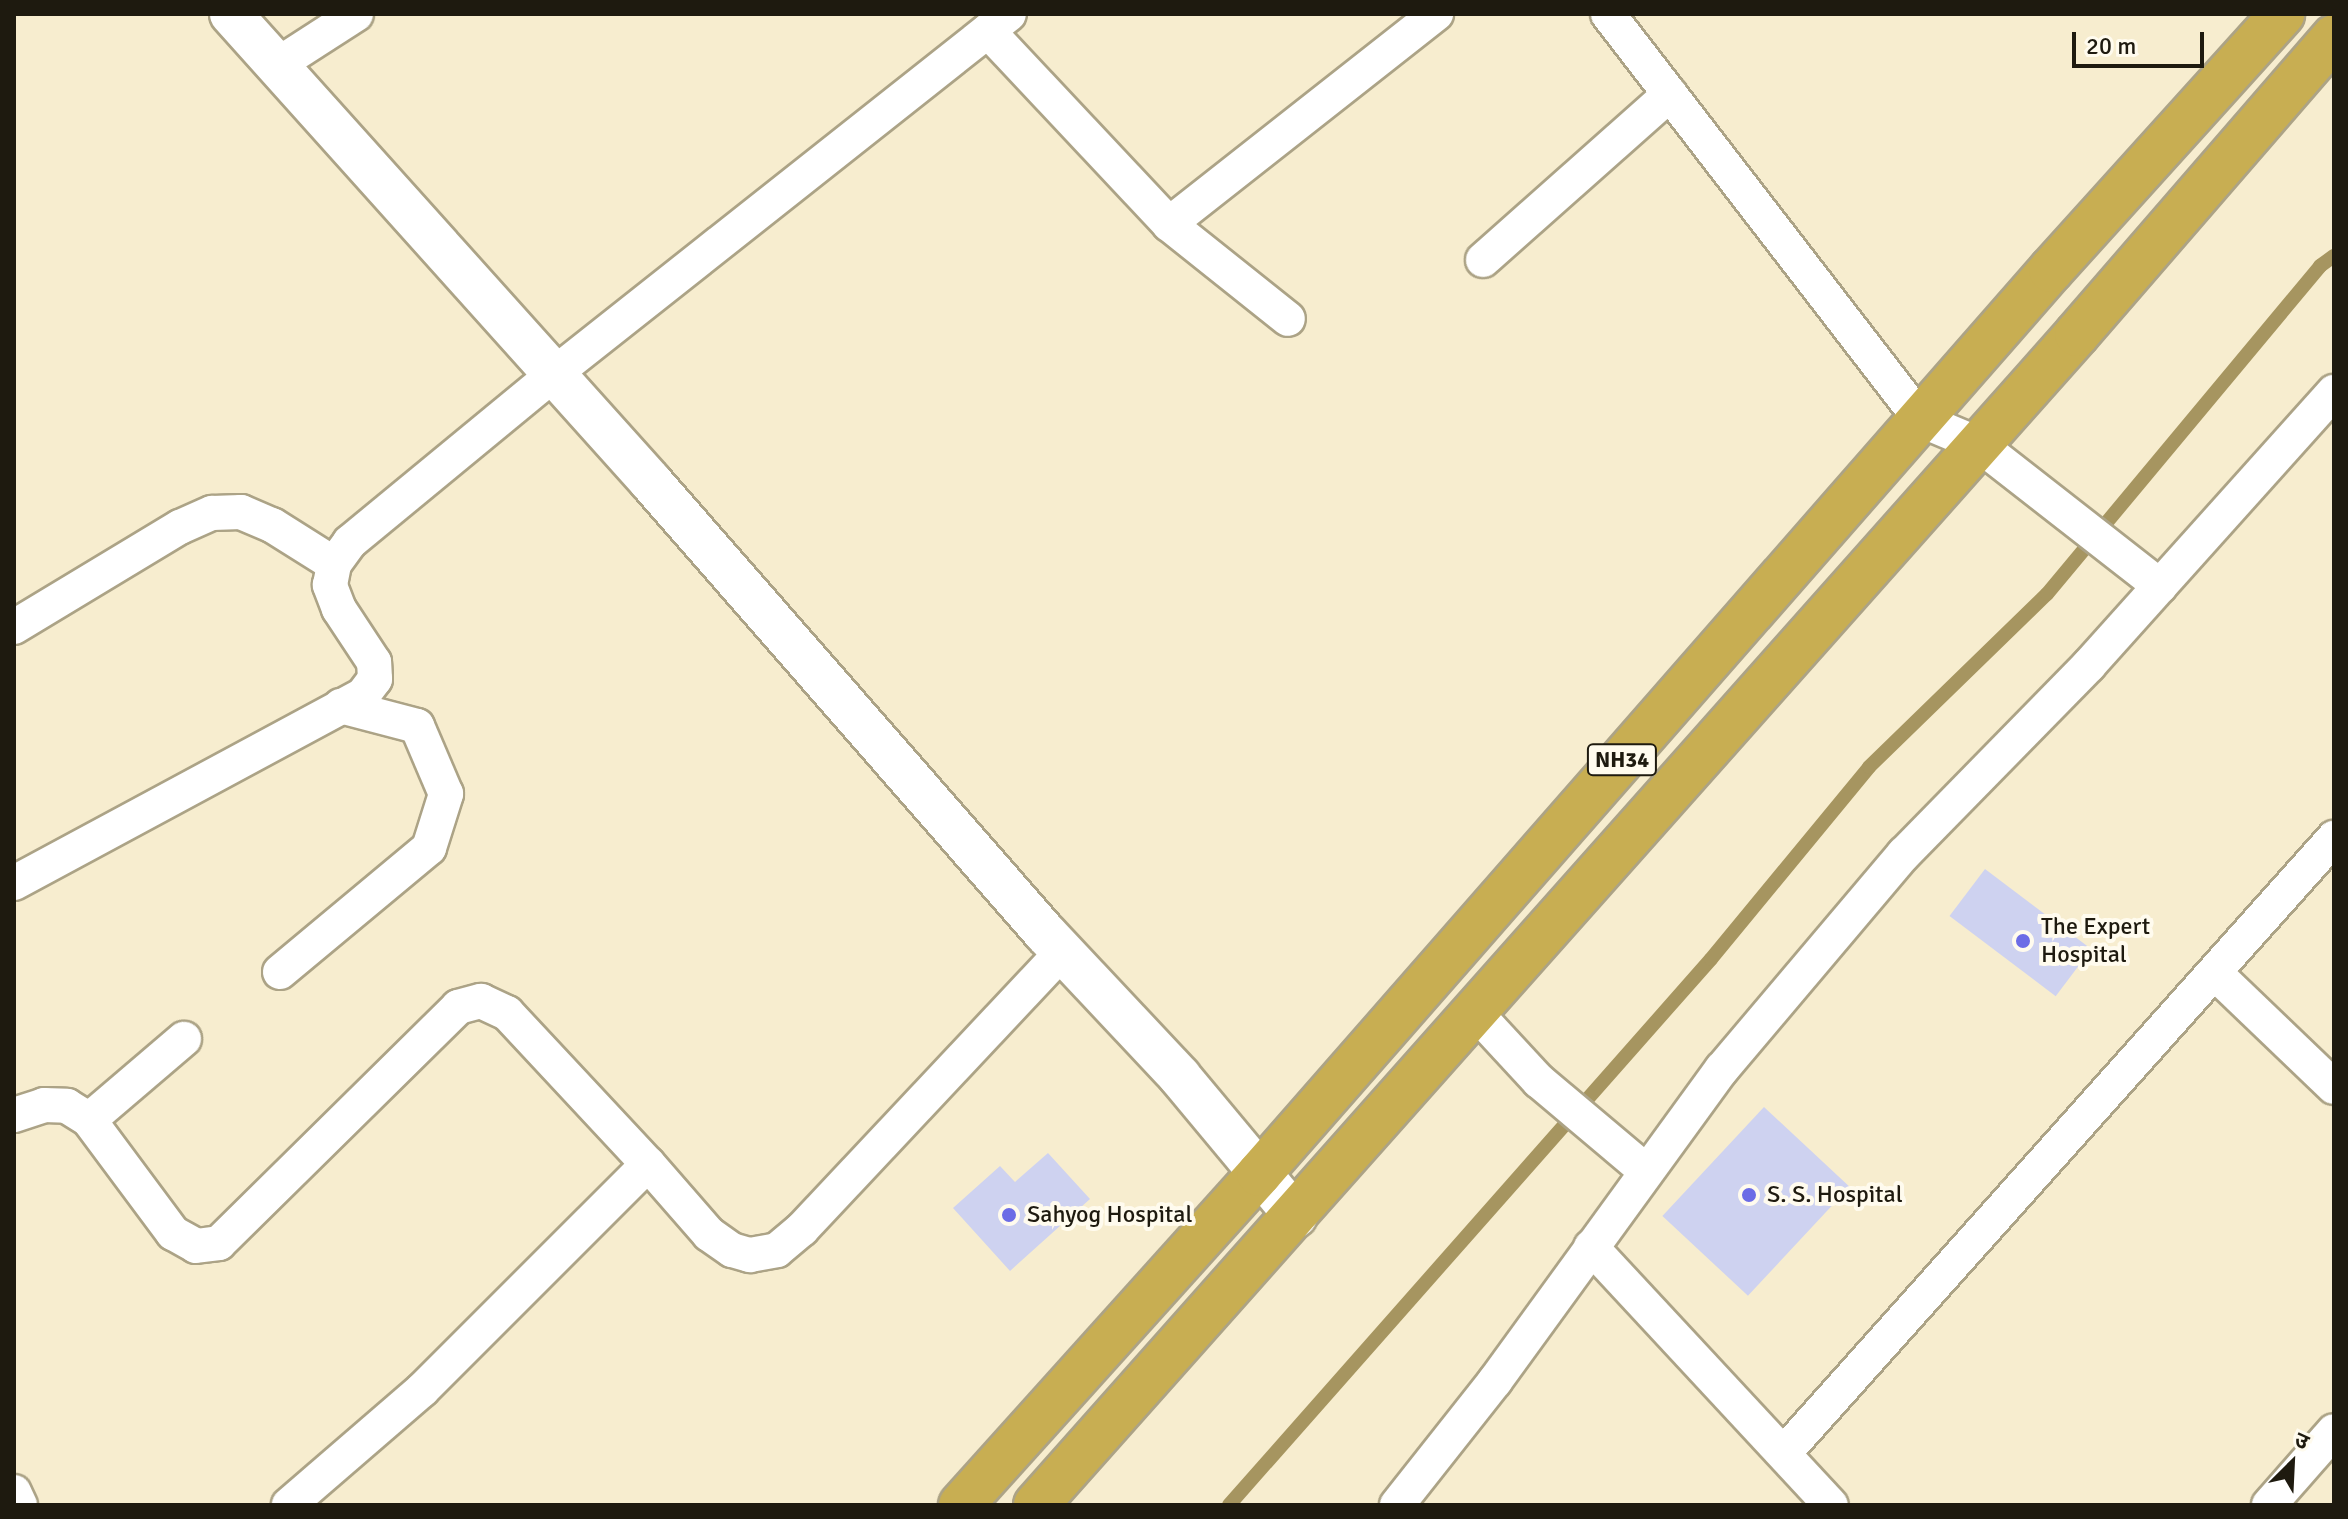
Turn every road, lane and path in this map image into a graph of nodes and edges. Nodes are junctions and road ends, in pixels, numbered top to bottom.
1 (231, 14) edge
2 (356, 14) edge
3 (1436, 14) edge
4 (1608, 14) edge
5 (2282, 14) edge
6 (998, 22) edge
7 (2334, 37) edge
8 (277, 65) junction
9 (1670, 94) junction
10 (1169, 224) junction
11 (1483, 260) dead end
12 (1288, 319) dead end
13 (554, 374) junction
14 (2334, 392) edge
15 (1921, 420) junction
16 (1978, 444) junction
17 (334, 564) junction
18 (2160, 586) junction
19 (14, 627) edge
20 (341, 706) junction
21 (2334, 838) edge
22 (14, 883) edge
23 (1063, 951) junction
24 (280, 972) dead end
25 (2216, 974) junction
26 (1475, 1012) junction
27 (184, 1039) dead end
28 (2334, 1087) edge
29 (14, 1115) edge
30 (89, 1120) junction
31 (648, 1164) junction
32 (1646, 1171) junction
33 (1259, 1174) junction
34 (1296, 1216) junction
35 (1591, 1247) junction
36 (2334, 1431) edge
37 (1785, 1452) junction
38 (14, 1492) edge
39 (20, 1505) edge
40 (289, 1505) edge
41 (961, 1505) edge
42 (1036, 1505) edge
43 (1397, 1505) edge
44 (1831, 1505) edge
45 (2269, 1505) edge

1 - 8 street
2 - 8 street
3 - 10 street
4 - 9 street
5 - 15 highway, NH34
6 - 10 street
6 - 13 street
7 - 16 highway, NH34
8 - 13 street
9 - 11 street
9 - 15 street
10 - 12 street
13 - 17 street
13 - 23 street
14 - 18 street
15 - 16 street
15 - 33 highway, NH34
16 - 18 street
16 - 26 highway, NH34
17 - 19 street
17 - 20 street
18 - 32 street
20 - 22 street
20 - 24 street
21 - 25 street
23 - 31 street
23 - 33 street
25 - 28 street
25 - 37 street
26 - 32 street
26 - 34 highway, NH34
27 - 30 street
29 - 30 street
30 - 31 street
31 - 40 street
32 - 35 street
33 - 34 street
33 - 41 highway, NH34
34 - 42 highway, NH34
35 - 37 street
35 - 43 street
36 - 45 street
37 - 44 street
38 - 39 street

